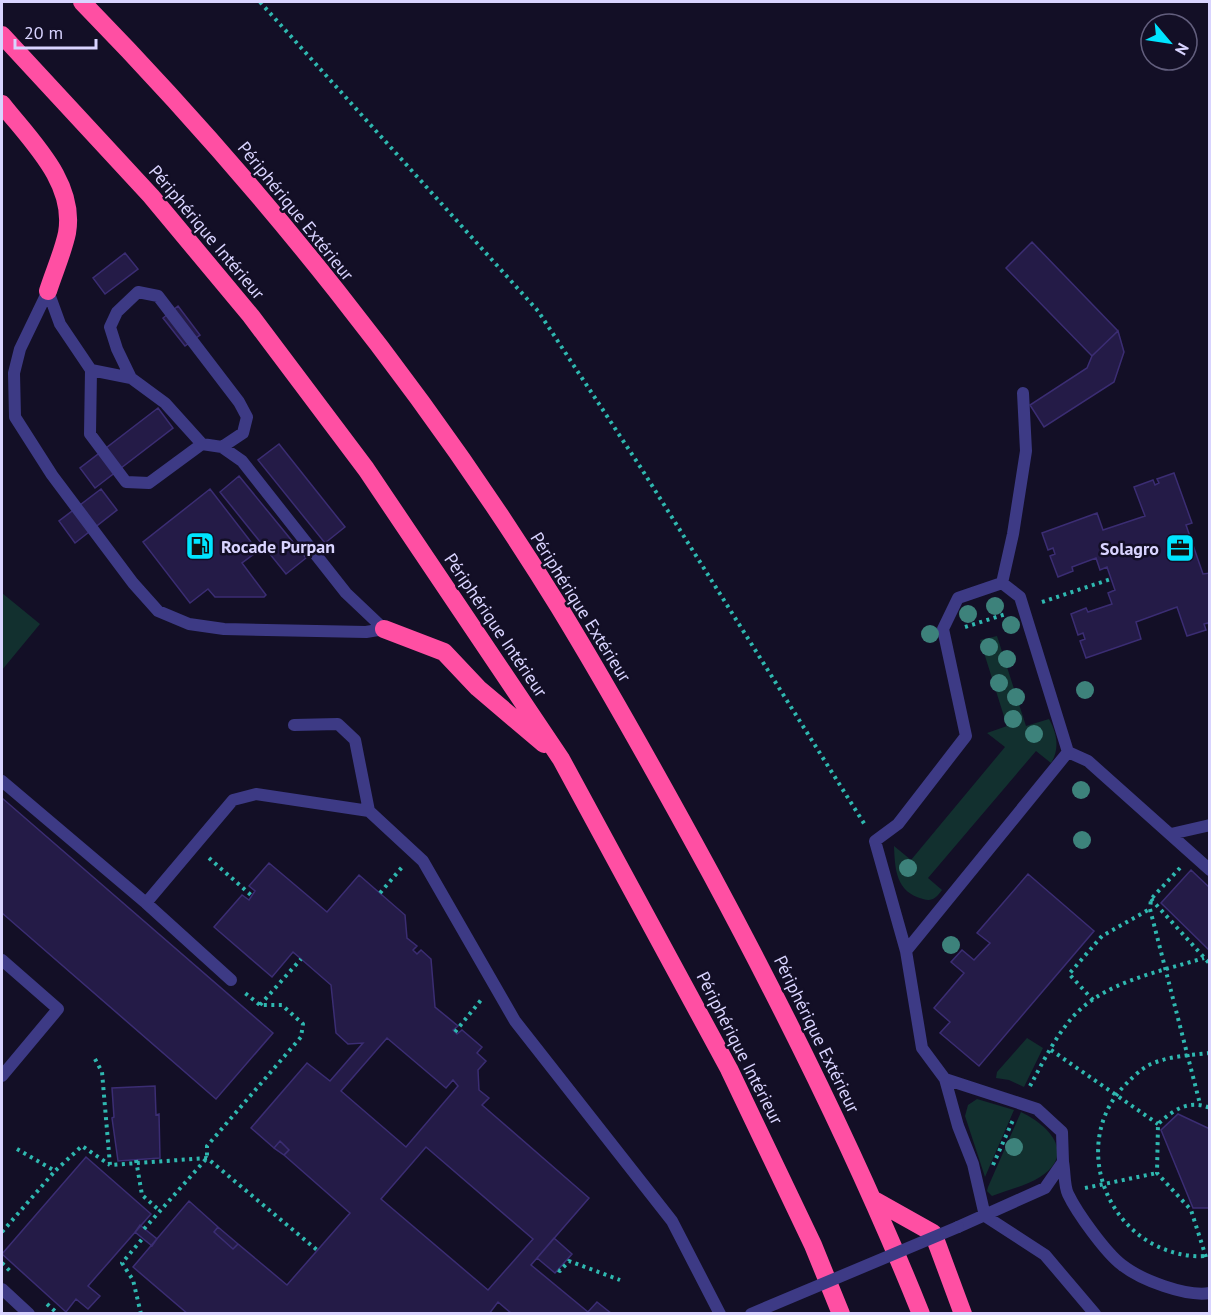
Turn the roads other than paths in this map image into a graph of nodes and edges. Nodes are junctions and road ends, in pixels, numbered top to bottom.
1 (82, 2) edge
2 (2, 35) edge
3 (2, 104) edge
4 (48, 291) junction
5 (91, 370) junction
6 (131, 378) junction
7 (1023, 393) dead end
8 (202, 444) junction
9 (222, 447) junction
10 (1002, 583) junction
11 (384, 629) junction
12 (294, 725) dead end
13 (1068, 752) junction
14 (561, 759) junction
15 (2, 781) edge
16 (369, 811) junction
17 (1209, 825) edge
18 (1171, 834) junction
19 (1209, 870) edge
20 (146, 903) junction
21 (906, 951) junction
22 (2, 960) edge
23 (231, 980) dead end
24 (2, 1076) edge
25 (945, 1079) junction
26 (1063, 1162) junction
27 (876, 1201) junction
28 (985, 1216) junction
29 (2, 1289) edge
30 (1209, 1293) edge
31 (29, 1314) edge
32 (720, 1314) edge
33 (752, 1314) edge
34 (841, 1314) edge
35 (921, 1314) edge
36 (963, 1314) edge
37 (1095, 1314) edge

1 - 27 highway, Périphérique Extérieur
2 - 14 highway, Périphérique Intérieur
3 - 4 highway
4 - 5 lane
4 - 11 lane
5 - 6 lane
5 - 8 lane
6 - 8 lane
6 - 9 lane
7 - 10 lane
8 - 9 lane
9 - 11 lane
10 - 13 lane
10 - 21 lane
11 - 14 highway
12 - 16 lane
13 - 18 lane
13 - 21 lane
14 - 34 highway, Périphérique Intérieur
15 - 20 lane
16 - 20 lane
16 - 32 lane
17 - 18 lane
18 - 19 lane
20 - 23 lane
21 - 25 lane
22 - 24 lane
25 - 26 lane
25 - 28 lane
26 - 28 lane
26 - 30 lane
27 - 35 highway, Périphérique Extérieur
27 - 36 highway
28 - 33 lane, bridge
28 - 37 lane
29 - 31 lane

